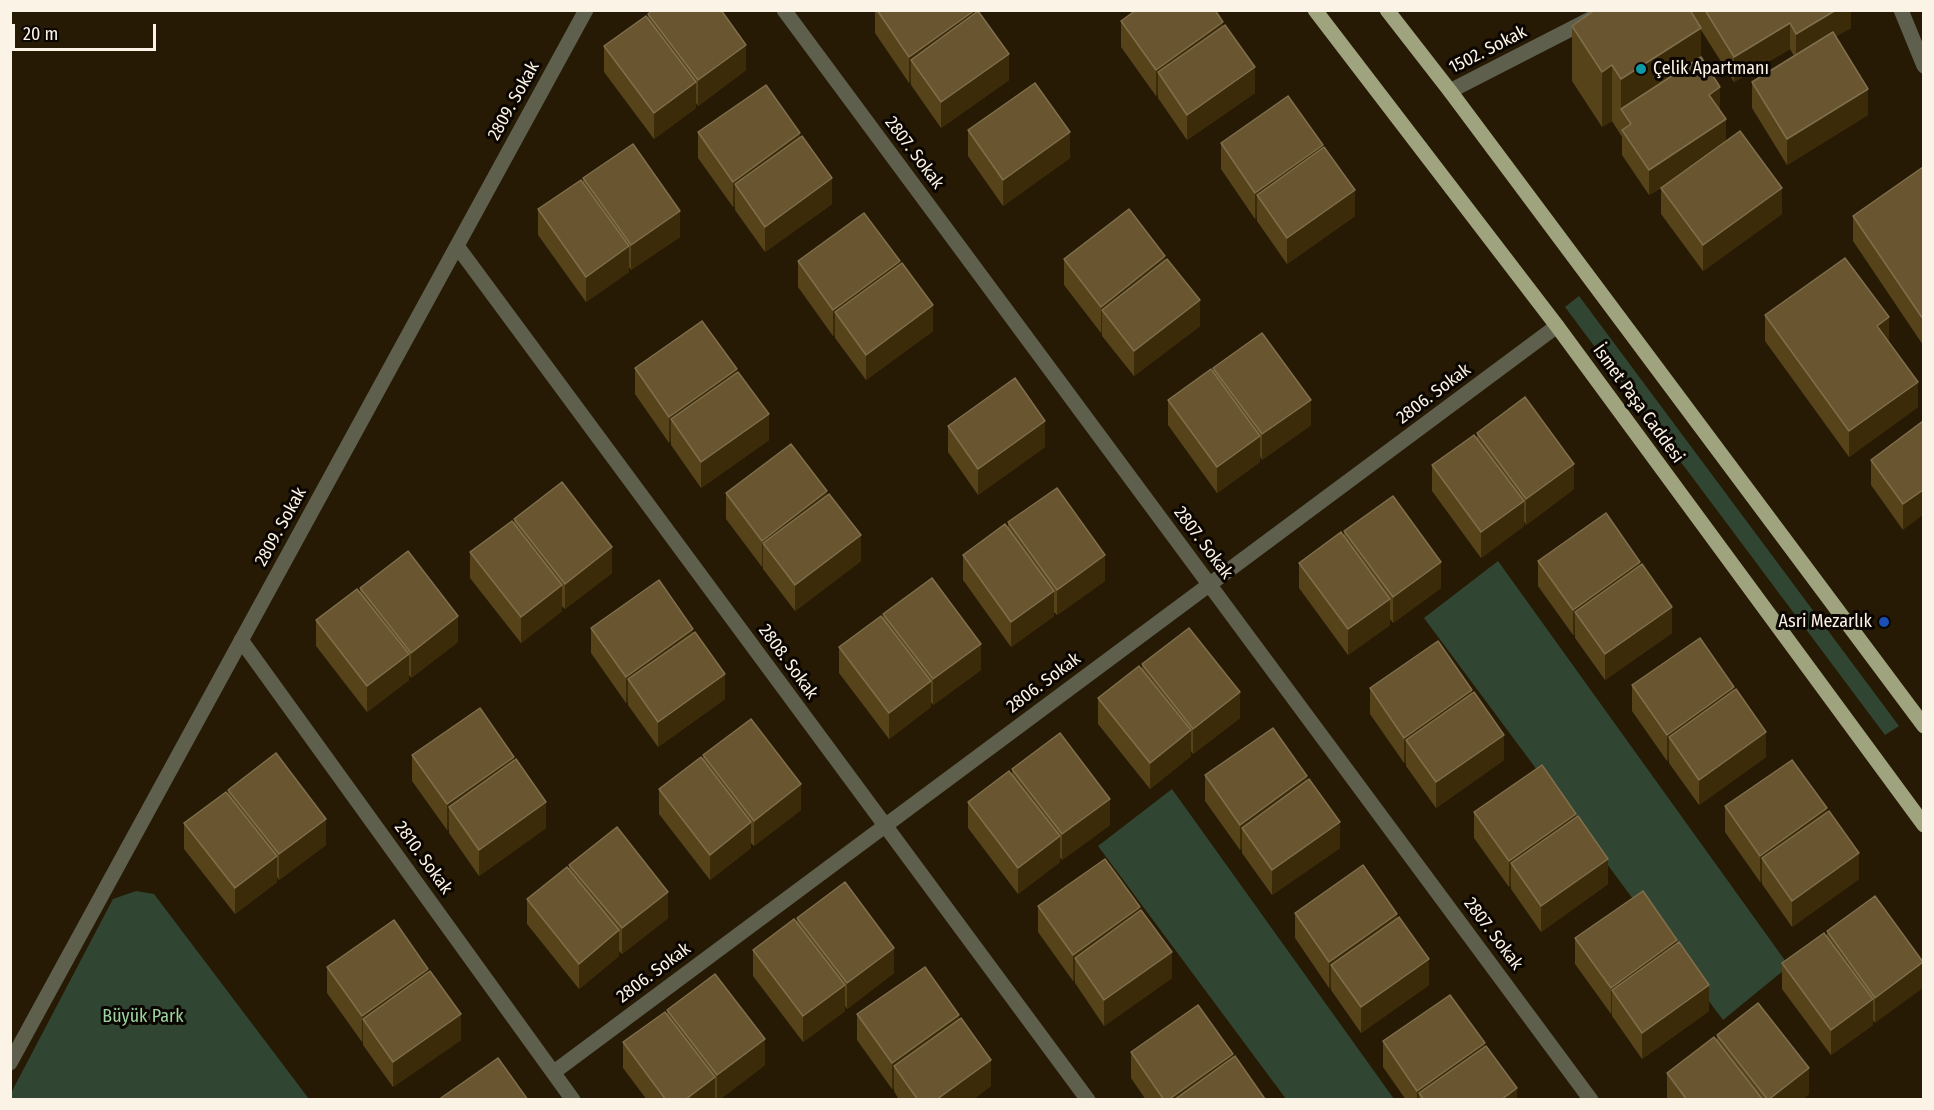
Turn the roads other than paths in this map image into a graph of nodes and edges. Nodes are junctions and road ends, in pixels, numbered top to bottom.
1 (586, 10) edge
2 (784, 10) edge
3 (1315, 10) edge
4 (1387, 10) edge
5 (1608, 10) edge
6 (1901, 10) edge
7 (1923, 66) edge
8 (1450, 91) junction
9 (457, 246) junction
10 (1557, 326) junction
11 (1209, 584) junction
12 (241, 640) junction
13 (1923, 726) edge
14 (1923, 825) edge
15 (885, 826) junction
16 (10, 1063) edge
17 (554, 1072) junction
18 (573, 1100) edge
19 (1088, 1100) edge
20 (1591, 1100) edge

1 - 9 street, 2809. Sokak
2 - 11 street, 2807. Sokak
3 - 10 main road, İsmet Paşa Caddesi
4 - 8 main road, İsmet Paşa Caddesi
5 - 8 street, 1502. Sokak
6 - 7 street
8 - 13 main road, İsmet Paşa Caddesi
9 - 12 street, 2809. Sokak
9 - 15 street, 2808. Sokak
10 - 11 street, 2806. Sokak
10 - 14 main road, İsmet Paşa Caddesi
11 - 15 street, 2806. Sokak
11 - 20 street, 2807. Sokak
12 - 16 street, 2809. Sokak
12 - 17 street, 2810. Sokak
15 - 17 street, 2806. Sokak
15 - 19 street, 2808. Sokak
17 - 18 street, 2810. Sokak

